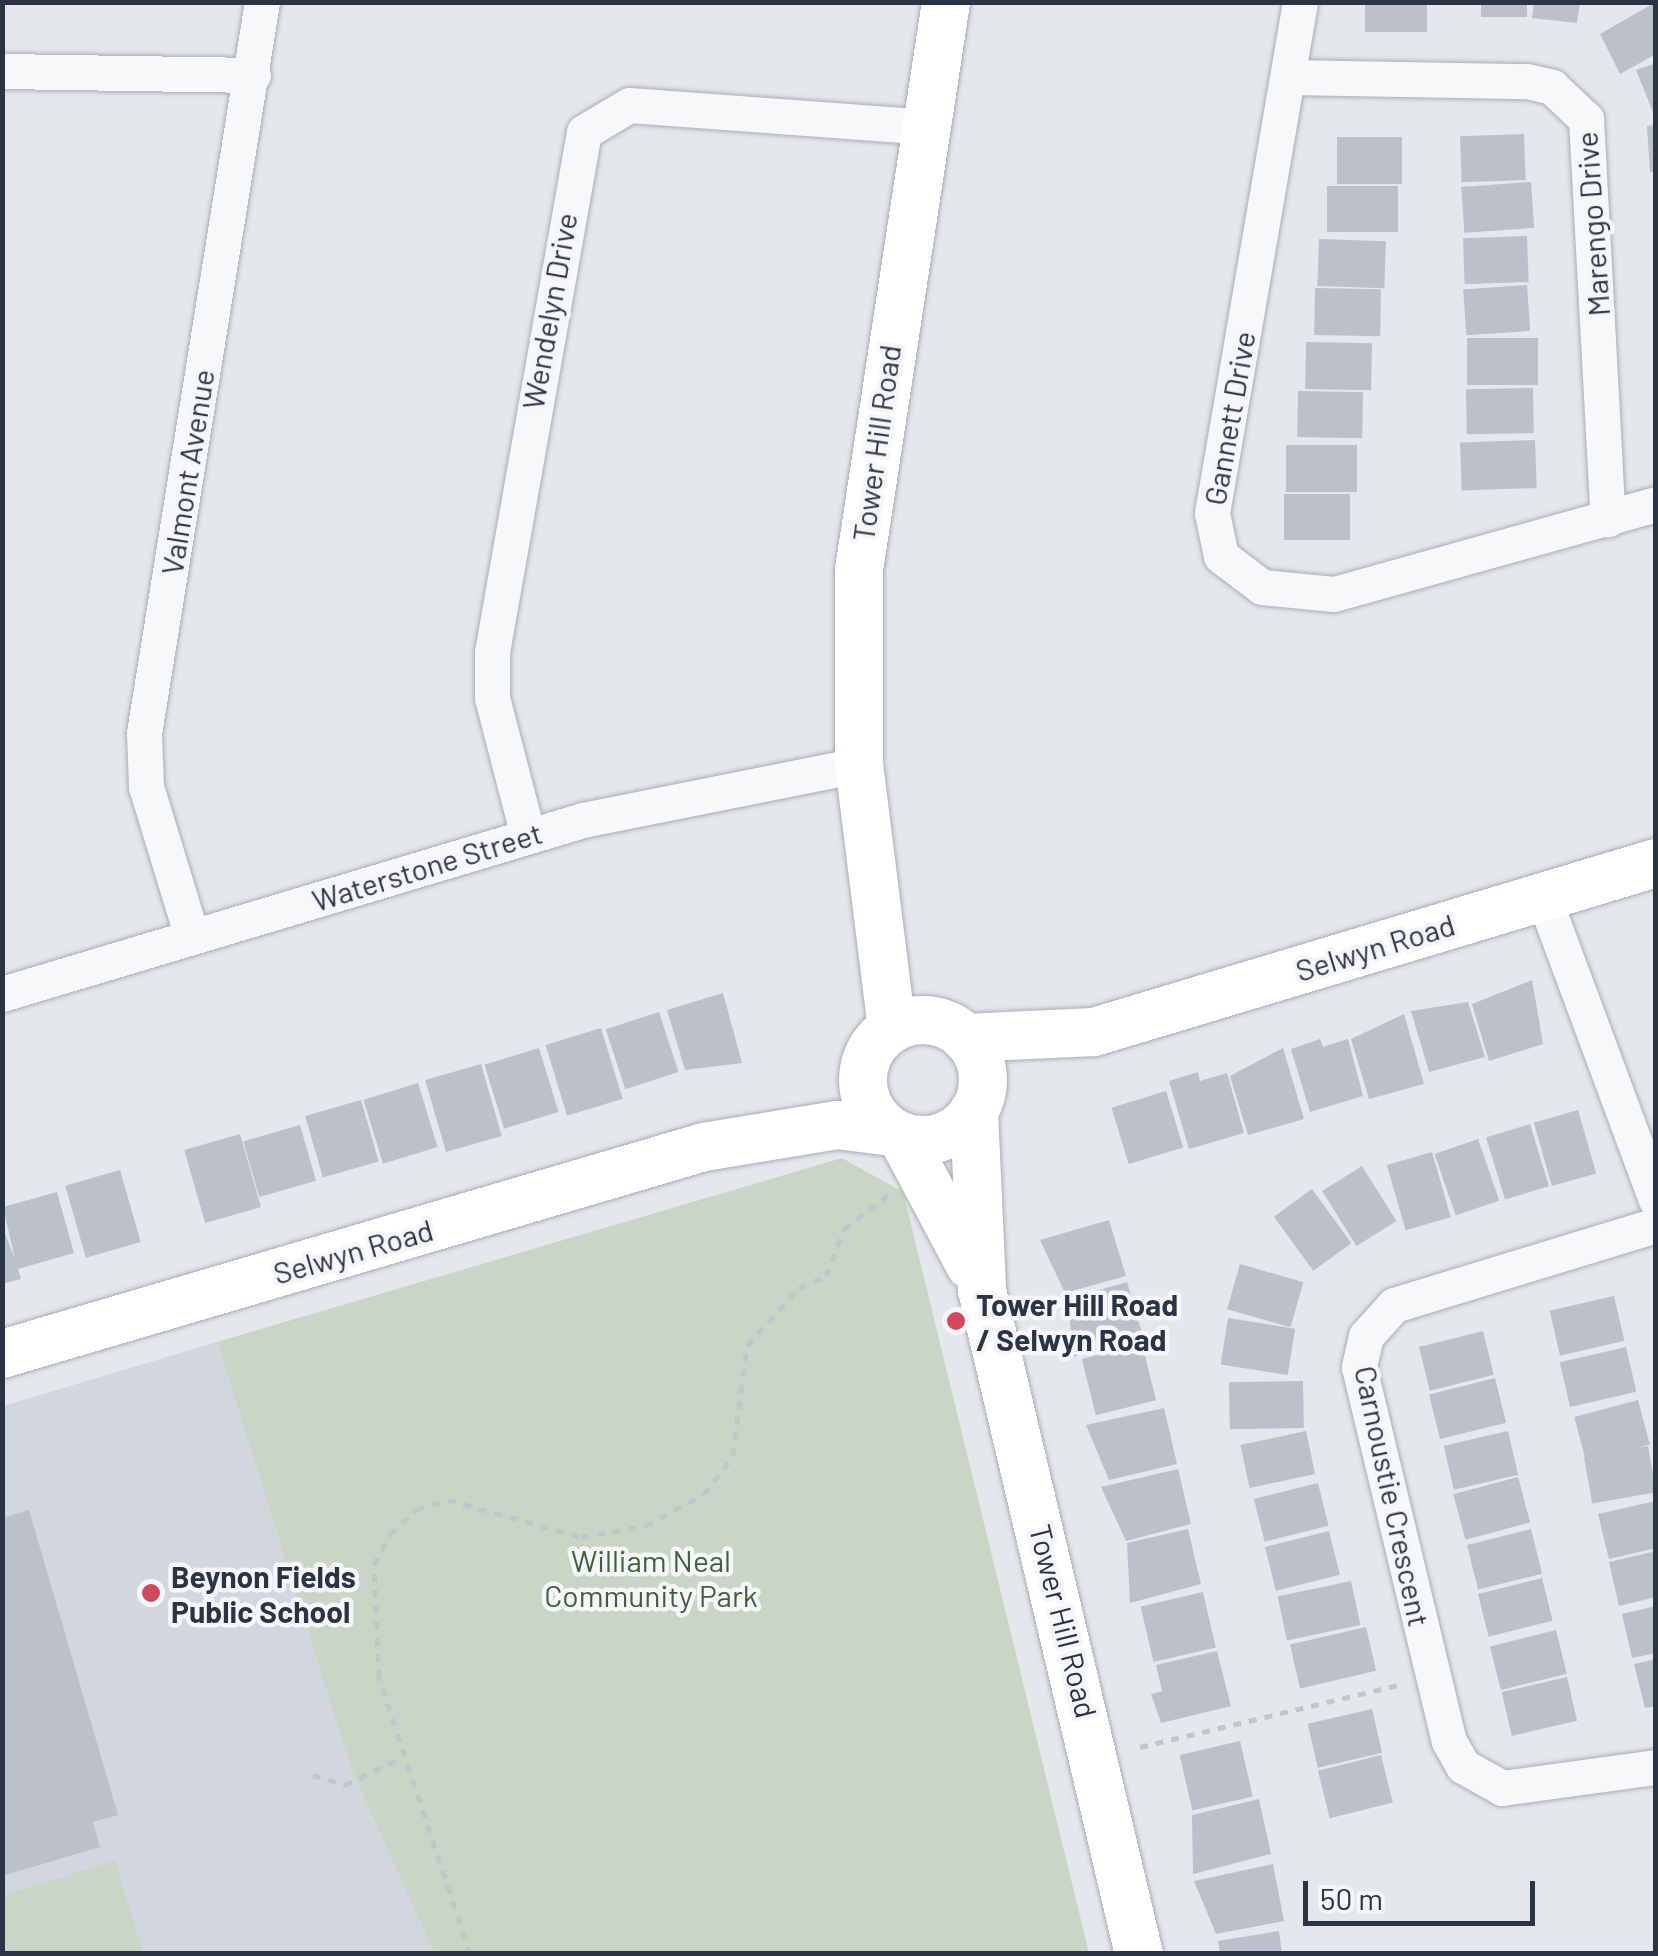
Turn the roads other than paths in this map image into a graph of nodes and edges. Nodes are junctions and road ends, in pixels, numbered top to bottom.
1 (262, 2) edge
2 (946, 2) edge
3 (1300, 2) edge
4 (2, 71) edge
5 (254, 75) junction
6 (1289, 77) junction
7 (926, 127) junction
8 (1656, 504) edge
9 (1608, 518) junction
10 (858, 765) junction
11 (528, 836) junction
12 (1656, 863) edge
13 (878, 886) junction
14 (1544, 896) junction
15 (192, 937) junction
16 (2, 994) edge
17 (956, 1031) junction
18 (1094, 1032) junction
19 (878, 1048) junction
20 (978, 1101) junction
21 (704, 1147) junction
22 (899, 1150) junction
23 (1656, 1200) edge
24 (1656, 1225) edge
25 (982, 1290) junction
26 (2, 1354) edge
27 (1656, 1767) edge
28 (1139, 1954) edge

1 - 5 street, Valmont Avenue
2 - 7 street, Tower Hill Road
3 - 6 street, Gannett Drive
4 - 5 street
5 - 15 street, Valmont Avenue
6 - 9 street, Marengo Drive
6 - 9 street, Gannett Drive
7 - 10 street, Tower Hill Road
7 - 11 street, Wendelyn Drive
8 - 9 street, Gannett Drive
10 - 11 street, Waterstone Street
10 - 13 street, Tower Hill Road
11 - 15 street, Waterstone Street
12 - 14 street, Selwyn Road
13 - 17 street, Tower Hill Road
13 - 19 street, Tower Hill Road
14 - 18 street, Selwyn Road
14 - 23 street
15 - 16 street, Waterstone Street
17 - 18 street, Selwyn Road
17 - 19 street
17 - 20 street
18 - 20 street, Selwyn Road
19 - 21 street, Selwyn Road
19 - 22 street
20 - 22 street
20 - 25 street, Tower Hill Road
21 - 22 street, Selwyn Road
21 - 26 street, Selwyn Road
22 - 25 street, Tower Hill Road
24 - 27 street, Carnoustie Crescent
25 - 28 street, Tower Hill Road

